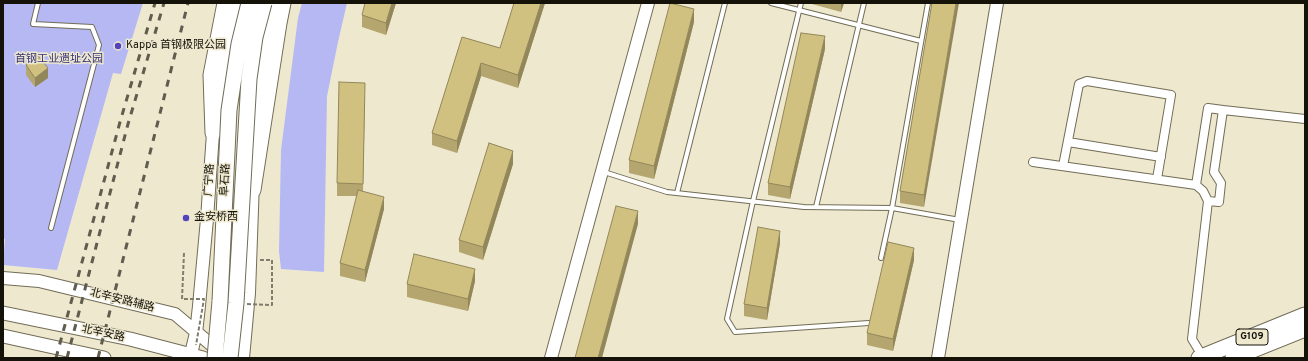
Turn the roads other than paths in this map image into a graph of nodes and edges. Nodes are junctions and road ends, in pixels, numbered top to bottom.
1 (38, 3) edge
2 (225, 3) edge
3 (238, 3) edge
4 (249, 3) edge
5 (264, 3) edge
6 (274, 3) edge
7 (283, 3) edge
8 (648, 3) edge
9 (725, 3) edge
10 (771, 3) edge
11 (801, 3) edge
12 (864, 3) edge
13 (928, 3) edge
14 (997, 3) edge
15 (799, 10) junction
16 (858, 25) junction
17 (921, 41) junction
18 (1223, 110) junction
19 (1305, 119) edge
20 (213, 133) junction
21 (1068, 142) junction
22 (1161, 157) junction
23 (1033, 162) dead end
24 (1063, 166) junction
25 (602, 171) junction
26 (1157, 179) junction
27 (1196, 185) junction
28 (252, 190) junction
29 (677, 193) junction
30 (753, 202) junction
31 (1208, 202) junction
32 (816, 207) junction
33 (892, 208) junction
34 (961, 220) junction
35 (51, 228) dead end
36 (881, 258) dead end
37 (3, 278) edge
38 (3, 313) edge
39 (1305, 315) edge
40 (869, 323) edge
41 (1305, 329) edge
42 (196, 332) junction
43 (3, 336) edge
44 (195, 354) edge
45 (1201, 357) edge
46 (104, 358) edge
47 (215, 358) edge
48 (227, 358) edge
49 (230, 358) edge
50 (243, 358) edge
51 (550, 358) edge
52 (938, 358) edge
53 (1233, 358) edge

1 - 35 lane
2 - 20 highway
3 - 20 street, 广宁路
4 - 47 highway, 阜石路, bridge
5 - 49 highway, 阜石路, bridge
6 - 28 street
7 - 28 highway
8 - 25 street
9 - 29 lane
10 - 15 lane
11 - 15 lane
12 - 16 lane
13 - 17 lane
14 - 34 street
15 - 16 lane
15 - 30 lane
16 - 17 lane
16 - 32 lane
17 - 33 lane
18 - 19 street
18 - 27 street
18 - 31 street
20 - 42 street, 广宁路
21 - 22 street
21 - 22 street
21 - 24 street
22 - 26 street
23 - 24 street
24 - 26 street
25 - 29 lane
25 - 51 street
26 - 27 street
27 - 31 street
28 - 50 street
29 - 30 lane
30 - 32 lane
30 - 40 lane
31 - 45 street
32 - 33 lane
33 - 34 lane
33 - 36 lane
34 - 52 street
37 - 42 street, 北辛安路辅路
38 - 44 main road, 北辛安路
39 - 45 highway, G109
41 - 53 highway, G109
42 - 44 street, 广宁路
42 - 48 street, 北辛安路辅路
43 - 46 main road, 北辛安路

